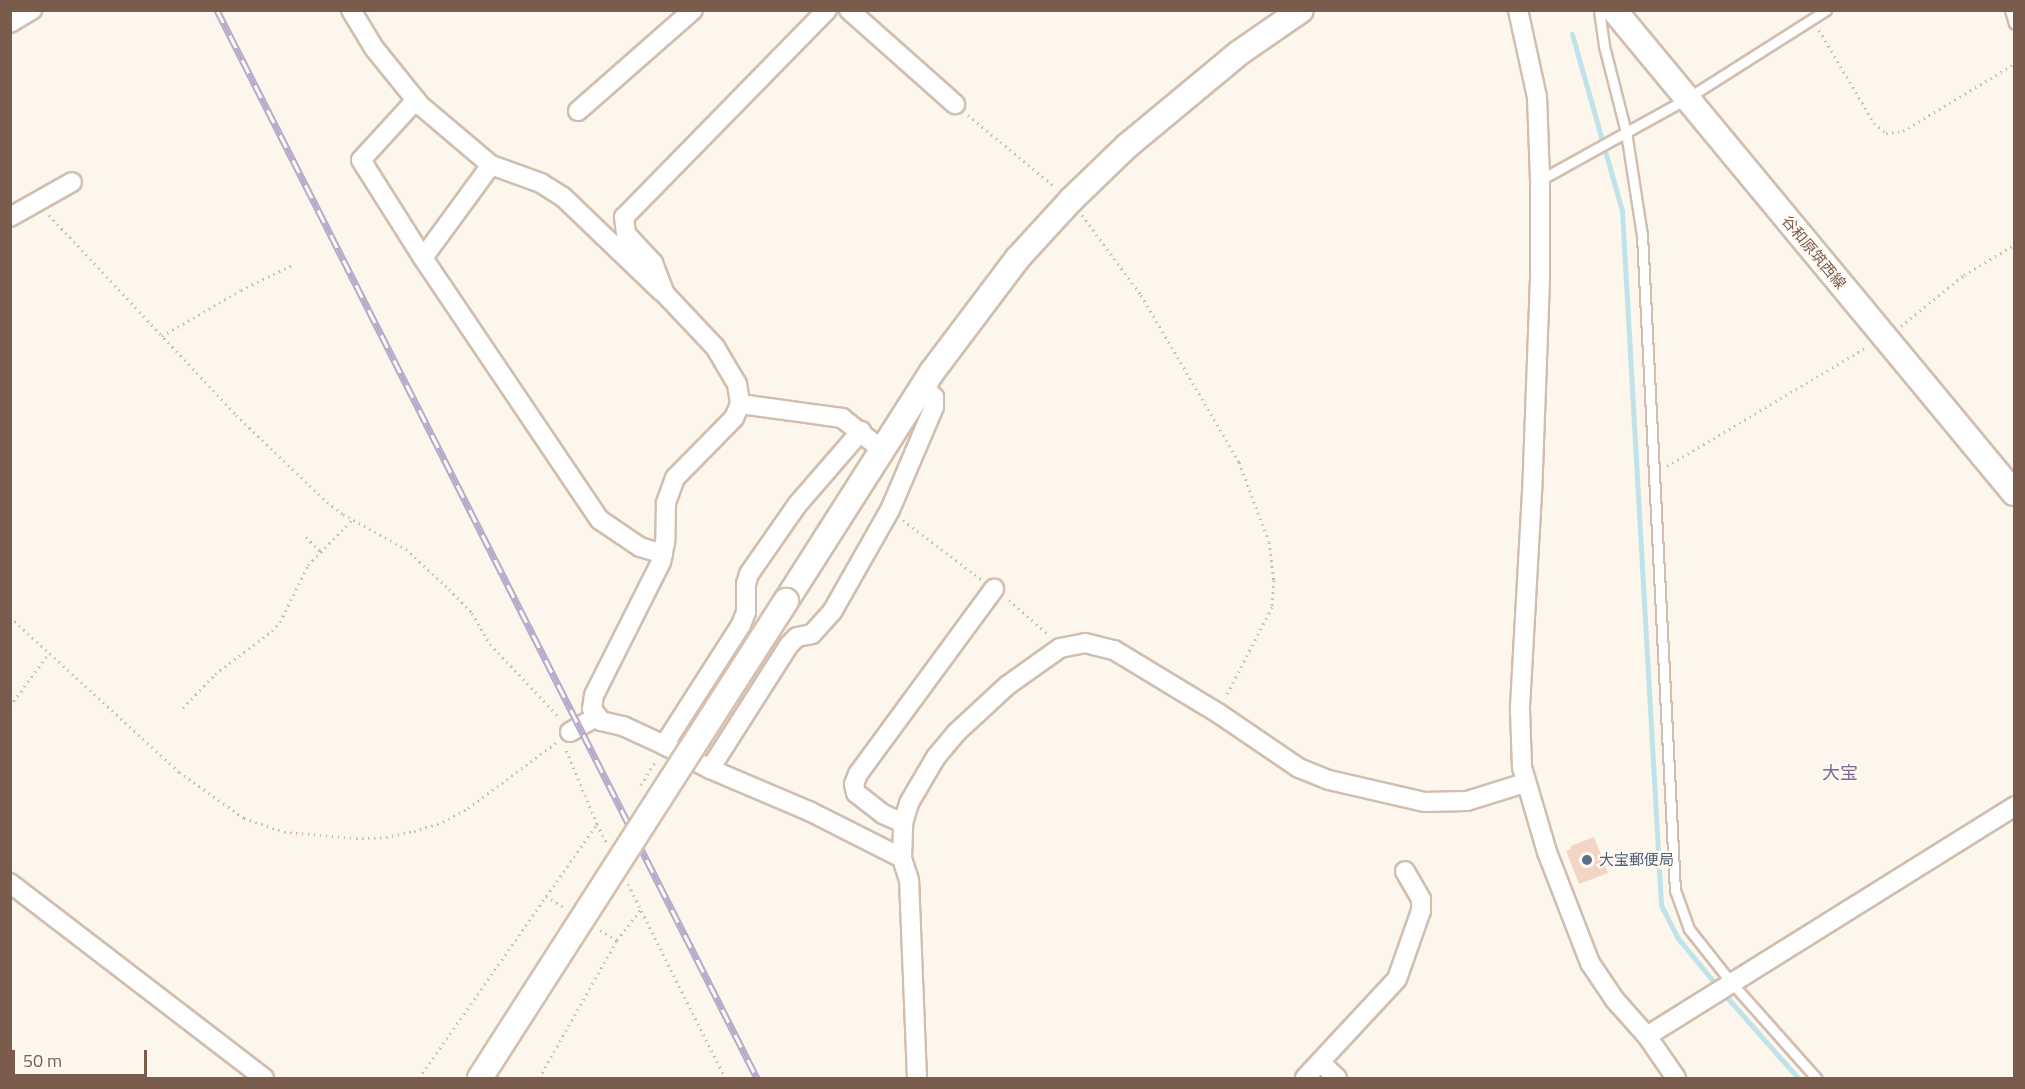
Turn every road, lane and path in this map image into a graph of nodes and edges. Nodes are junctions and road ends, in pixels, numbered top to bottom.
1 (32, 10) edge
2 (351, 10) edge
3 (693, 10) edge
4 (827, 10) edge
5 (849, 10) edge
6 (1301, 10) edge
7 (1518, 10) edge
8 (1599, 10) edge
9 (1614, 10) edge
10 (1826, 10) edge
11 (2010, 10) edge
12 (1812, 19) junction
13 (10, 22) edge
14 (2014, 24) edge
15 (2014, 64) edge
16 (1686, 99) junction
17 (416, 100) junction
18 (955, 104) joint
19 (578, 111) dead end
20 (1626, 132) junction
21 (491, 165) junction
22 (1540, 180) junction
23 (72, 182) dead end
24 (1071, 200) junction
25 (38, 203) junction
26 (10, 217) edge
27 (624, 217) junction
28 (605, 237) junction
29 (2014, 245) edge
30 (423, 258) junction
31 (292, 265) dead end
32 (665, 294) junction
33 (162, 336) junction
34 (1884, 336) junction
35 (922, 387) junction
36 (740, 404) junction
37 (861, 431) junction
38 (881, 449) junction
39 (1655, 474) junction
40 (2014, 492) edge
41 (890, 510) junction
42 (352, 519) junction
43 (306, 537) dead end
44 (321, 552) junction
45 (663, 554) junction
46 (994, 589) junction
47 (10, 617) edge
48 (1060, 648) junction
49 (50, 653) junction
50 (10, 706) edge
51 (183, 708) dead end
52 (1218, 713) junction
53 (596, 717) junction
54 (570, 732) joint
55 (664, 745) junction
56 (710, 769) junction
57 (1525, 783) junction
58 (640, 785) dead end
59 (2014, 807) edge
60 (903, 823) junction
61 (597, 824) junction
62 (608, 845) dead end
63 (902, 858) junction
64 (1405, 871) dead end
65 (624, 877) dead end
66 (10, 883) edge
67 (546, 896) junction
68 (641, 909) junction
69 (573, 913) dead end
70 (591, 924) dead end
71 (618, 940) junction
72 (1730, 982) junction
73 (1647, 1036) junction
74 (1321, 1062) junction
75 (264, 1078) edge
76 (419, 1078) edge
77 (480, 1078) edge
78 (539, 1078) edge
79 (725, 1078) edge
80 (917, 1078) edge
81 (1305, 1078) edge
82 (1337, 1078) edge
83 (1676, 1078) edge
84 (1816, 1078) edge

1 - 13 street
2 - 17 street
3 - 19 street
4 - 27 street
5 - 18 street
6 - 24 street
7 - 22 street
8 - 20 lane
9 - 16 street, 谷和原筑西線
10 - 12 lane
11 - 14 lane
12 - 15 path
12 - 16 lane
16 - 20 lane
16 - 34 street, 谷和原筑西線
17 - 21 street
17 - 30 street
18 - 24 path
20 - 22 lane
20 - 39 lane
21 - 28 street
21 - 30 street
22 - 57 street
23 - 25 street
24 - 35 street
24 - 52 path
25 - 26 street
25 - 33 path
27 - 28 street
27 - 32 street
28 - 32 street
29 - 34 path
30 - 45 street
31 - 33 path
32 - 36 street
33 - 42 path
34 - 39 path
34 - 40 street, 谷和原筑西線
35 - 38 street
35 - 41 street
36 - 37 street
36 - 45 street
37 - 38 street
37 - 55 street
38 - 77 street, bridge
39 - 72 lane
41 - 46 path
41 - 56 street
42 - 44 path
42 - 54 path
43 - 44 path
44 - 51 path
45 - 53 street
46 - 48 path
46 - 60 street
47 - 49 path
48 - 52 street
48 - 60 street
49 - 50 path
49 - 61 path
52 - 57 street
53 - 54 street
53 - 55 street
55 - 56 street
55 - 58 path
56 - 63 street
57 - 73 street
59 - 72 street
60 - 63 street
61 - 62 path
61 - 67 path
63 - 80 street
64 - 74 street
65 - 68 path
66 - 75 street
67 - 69 path
67 - 76 path
68 - 71 path
68 - 79 path
70 - 71 path
71 - 78 path
72 - 73 street
72 - 84 lane
73 - 83 street
74 - 81 street
74 - 82 street

